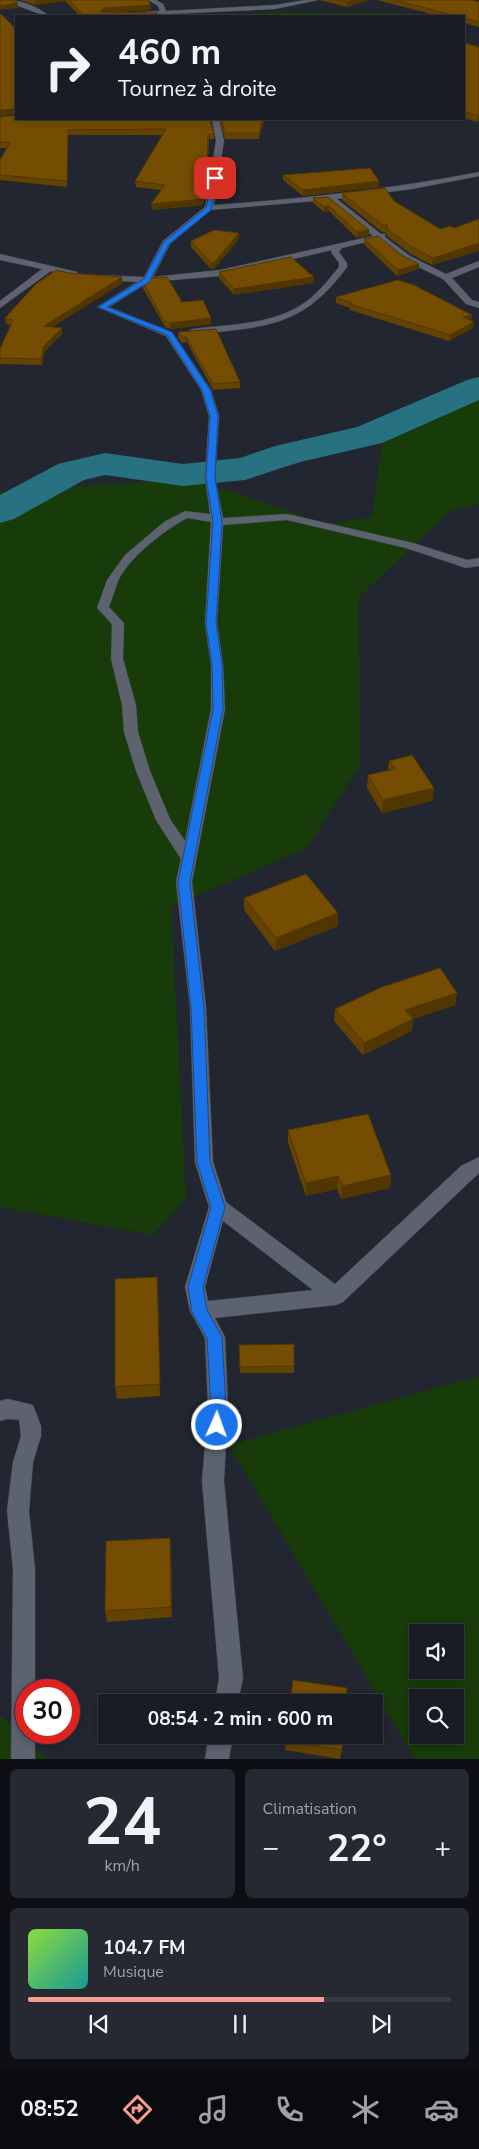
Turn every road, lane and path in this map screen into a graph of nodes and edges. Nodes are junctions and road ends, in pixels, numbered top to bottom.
1 (9, 0) edge
2 (151, 0) edge
3 (315, 0) edge
4 (246, 1) edge
5 (252, 8) junction
6 (44, 15) edge
7 (165, 15) edge
8 (215, 120) edge
9 (205, 121) edge
10 (479, 174) edge
11 (329, 197) junction
12 (209, 208) junction
13 (382, 236) junction
14 (338, 247) junction
15 (0, 257) edge
16 (479, 264) edge
17 (48, 268) junction
18 (80, 275) edge
19 (90, 276) edge
20 (446, 277) junction
21 (147, 280) junction
22 (0, 306) edge
23 (479, 306) edge
24 (169, 334) junction
25 (217, 520) junction
26 (479, 562) edge
27 (189, 859) junction
28 (479, 1164) edge
29 (218, 1207) junction
30 (336, 1296) junction
31 (200, 1312) junction
32 (0, 1410) edge
33 (228, 1694) edge
34 (220, 1744) edge
35 (24, 1759) edge
36 (217, 1759) edge

1 - 6 street
2 - 7 street
3 - 5 street
4 - 5 street
5 - 7 street
8 - 9 street
8 - 12 street
10 - 11 street
11 - 12 street
11 - 13 street
12 - 21 street
13 - 14 street
13 - 20 street
14 - 21 street
14 - 24 street
15 - 17 street
16 - 20 street
17 - 18 street
17 - 22 street
19 - 21 street
20 - 23 street
21 - 24 street
24 - 25 street
25 - 26 street
25 - 27 street
25 - 27 street
27 - 29 street
28 - 30 street
29 - 30 street
29 - 31 street
30 - 31 street
31 - 33 street
32 - 35 street
34 - 36 street

